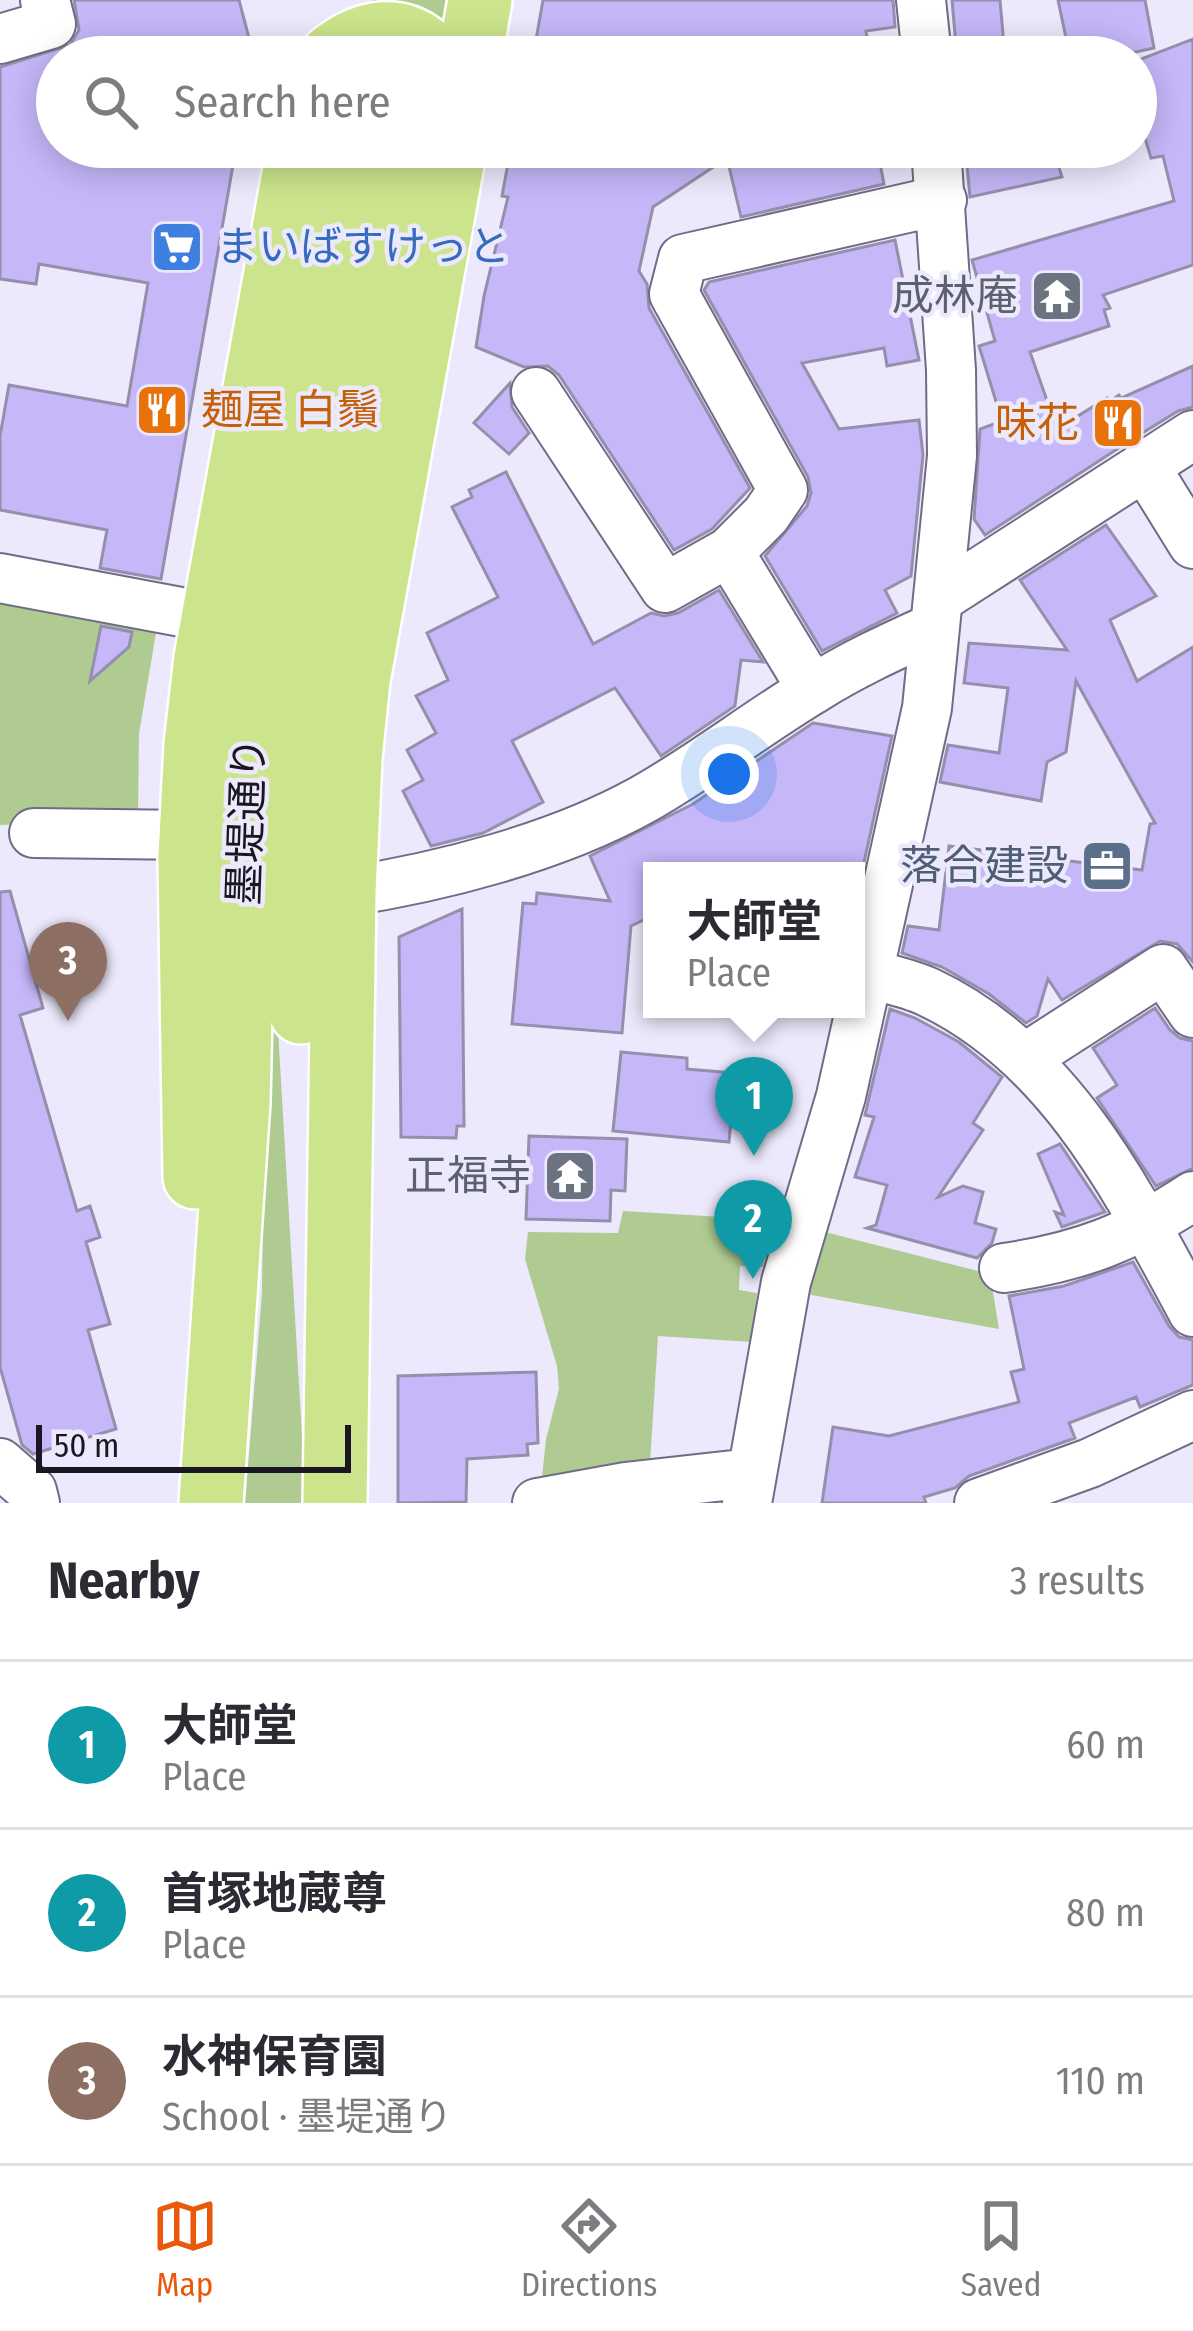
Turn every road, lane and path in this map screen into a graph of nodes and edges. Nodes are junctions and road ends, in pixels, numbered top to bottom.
1 (45, 0) edge
2 (337, 0) edge
3 (480, 0) edge
4 (921, 0) edge
5 (327, 36) edge
6 (367, 36) edge
7 (410, 36) edge
8 (474, 36) edge
9 (925, 36) edge
10 (0, 39) edge
11 (295, 168) edge
12 (343, 168) edge
13 (397, 168) edge
14 (451, 168) edge
15 (939, 168) edge
16 (942, 200) junction
17 (536, 392) dead end
18 (1193, 435) edge
19 (1144, 465) junction
20 (1193, 544) edge
21 (729, 552) junction
22 (0, 578) edge
23 (937, 613) junction
24 (213, 618) junction
25 (812, 689) junction
26 (34, 833) dead end
27 (191, 835) junction
28 (344, 892) junction
29 (867, 973) junction
30 (865, 982) edge
31 (1193, 1013) edge
32 (857, 1018) edge
33 (1025, 1058) junction
34 (1193, 1196) edge
35 (1147, 1226) junction
36 (1004, 1268) dead end
37 (1193, 1312) edge
38 (1193, 1415) edge
39 (0, 1463) edge
40 (1098, 1483) edge
41 (749, 1488) edge
42 (35, 1503) edge
43 (200, 1503) edge
44 (211, 1503) edge
45 (325, 1503) edge
46 (335, 1503) edge
47 (537, 1503) edge
48 (979, 1503) edge

1 - 10 street
2 - 5 main road
3 - 8 main road
4 - 9 street
6 - 7 main road
11 - 24 main road, 墨堤通り
12 - 44 main road, 墨堤通り
13 - 45 main road, 墨堤通り
14 - 28 main road
15 - 16 street
16 - 21 street
16 - 23 street
17 - 21 street
18 - 19 street
19 - 20 street
19 - 23 street
21 - 25 street
22 - 24 street
23 - 25 street
23 - 29 street
24 - 27 main road, 墨堤通り
25 - 28 street
26 - 27 street
27 - 43 main road, 墨堤通り
28 - 46 main road
29 - 30 street
29 - 33 street
31 - 33 street
32 - 41 street
33 - 35 street
34 - 35 street
35 - 36 street
35 - 37 street
38 - 40 street
39 - 42 street
40 - 48 street
41 - 47 street

